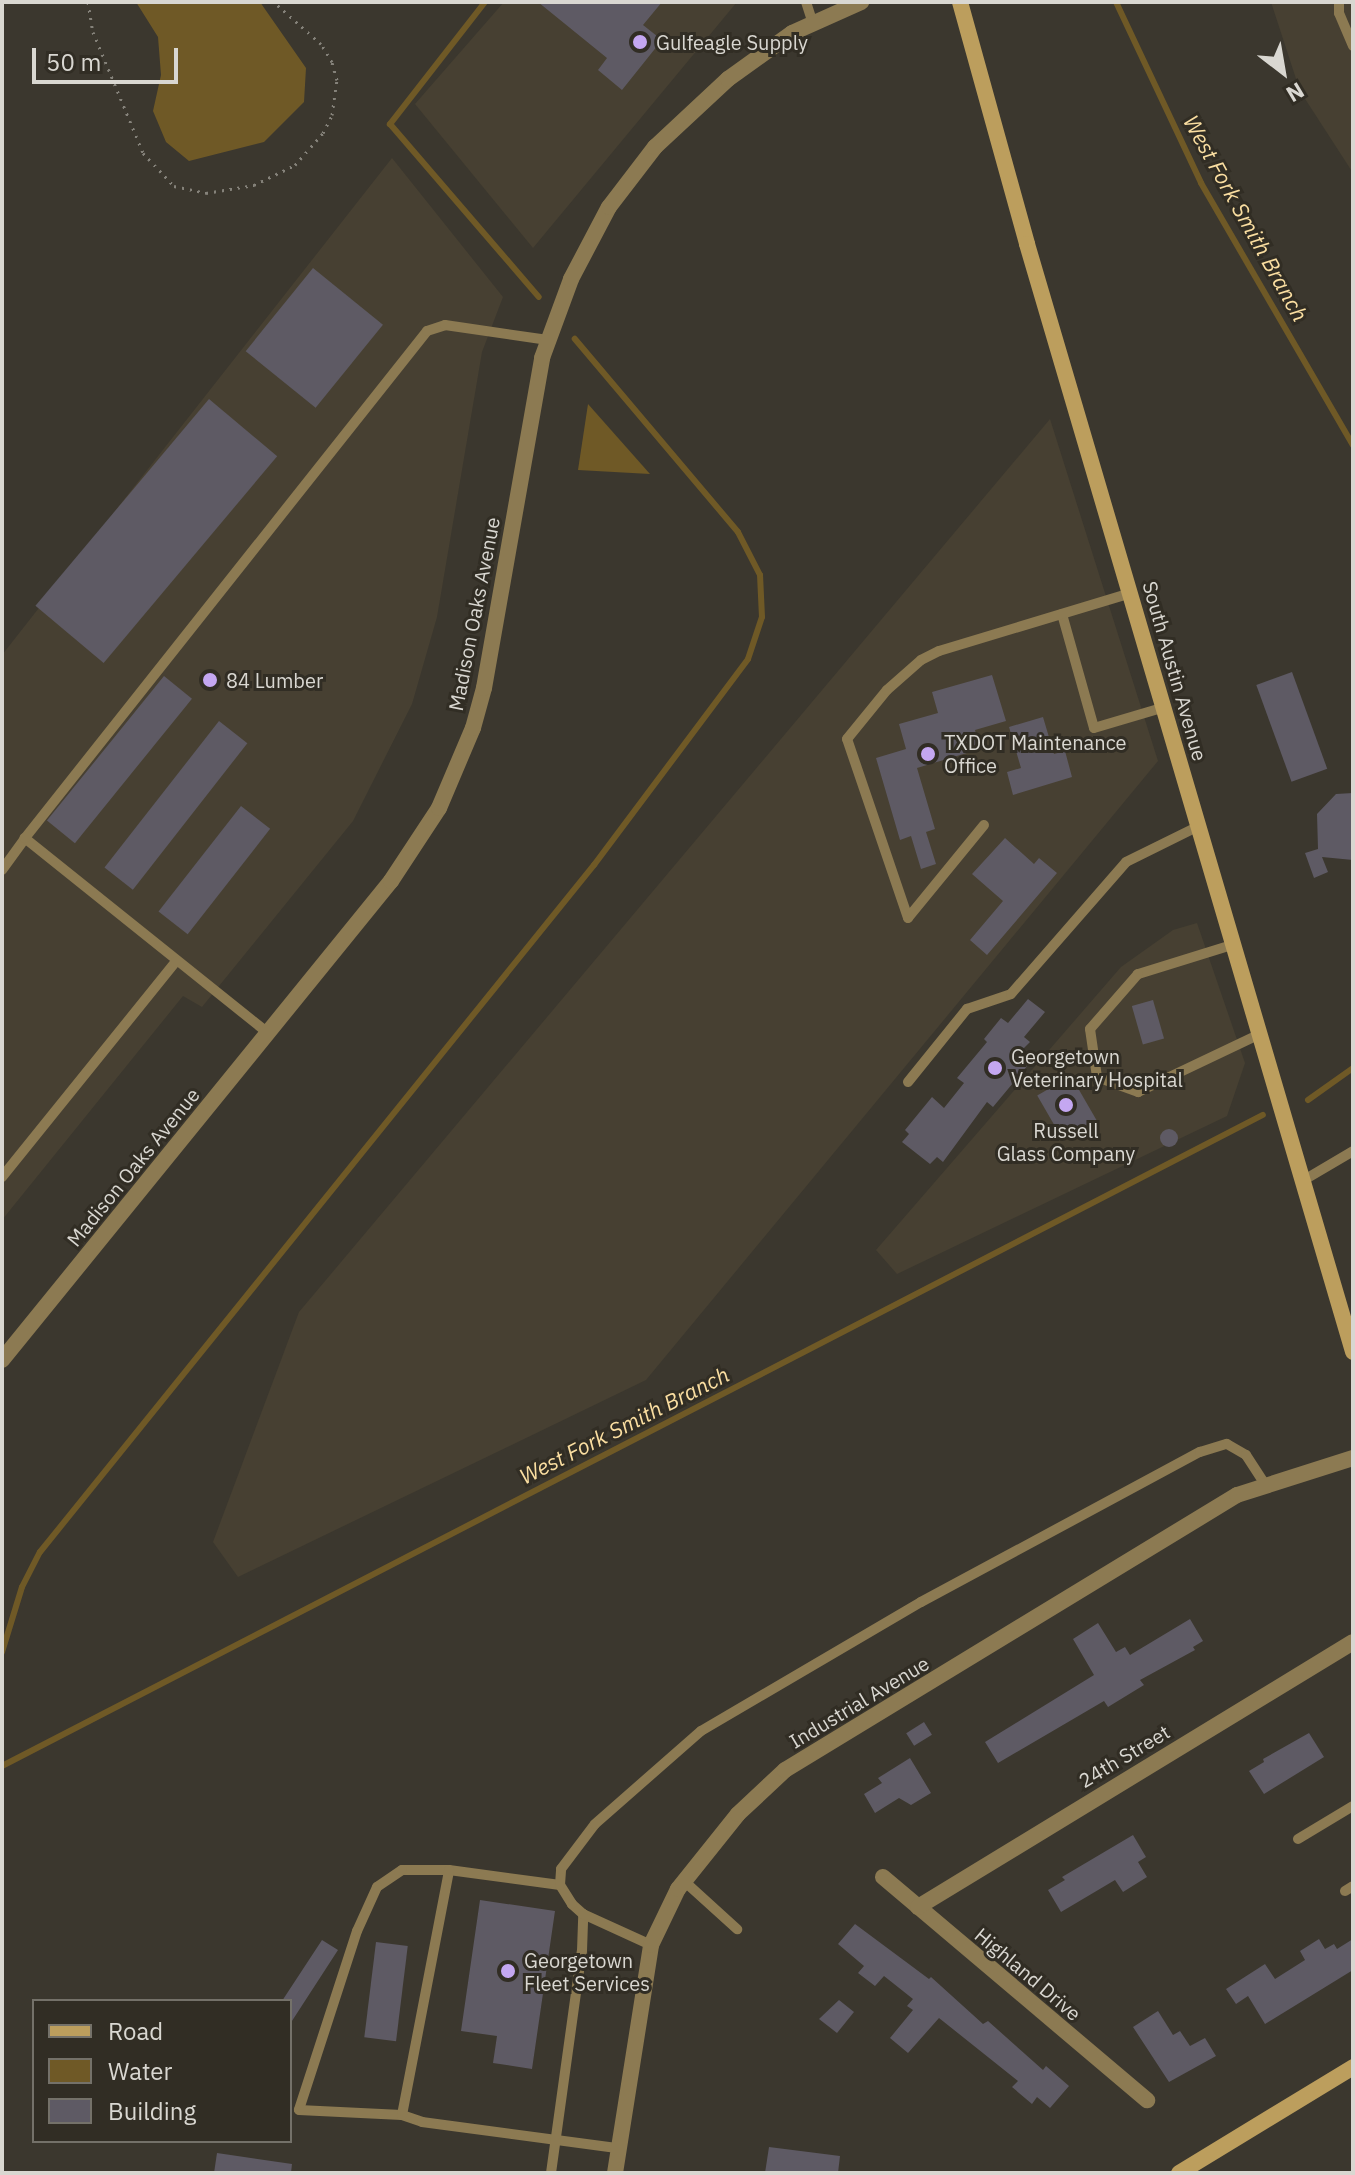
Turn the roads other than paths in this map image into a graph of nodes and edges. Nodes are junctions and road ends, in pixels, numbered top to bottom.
1 (806, 2) edge
2 (861, 2) edge
3 (960, 2) edge
4 (1339, 2) edge
5 (813, 23) junction
6 (1353, 46) edge
7 (548, 340) junction
8 (1131, 593) junction
9 (1062, 614) junction
10 (1165, 707) junction
11 (984, 825) dead end
12 (1199, 826) junction
13 (25, 838) junction
14 (2, 870) edge
15 (1235, 944) junction
16 (176, 961) junction
17 (268, 1033) junction
18 (1260, 1034) junction
19 (908, 1082) dead end
20 (1353, 1151) edge
21 (2, 1177) edge
22 (1304, 1180) junction
23 (1353, 1352) edge
24 (2, 1360) edge
25 (1353, 1458) edge
26 (1266, 1486) junction
27 (1353, 1642) edge
28 (1353, 1806) edge
29 (1298, 1839) dead end
30 (449, 1870) junction
31 (883, 1877) dead end
32 (684, 1881) junction
33 (560, 1885) junction
34 (918, 1907) junction
35 (583, 1914) junction
36 (737, 1929) dead end
37 (651, 1945) junction
38 (1353, 2067) edge
39 (1147, 2100) dead end
40 (402, 2115) junction
41 (555, 2139) junction
42 (618, 2148) junction
43 (551, 2173) edge
44 (615, 2173) edge
45 (1179, 2173) edge

1 - 5 lane
2 - 5 street, Madison Oaks Avenue
3 - 8 main road, South Austin Avenue
4 - 6 lane
5 - 7 street, Madison Oaks Avenue
7 - 13 lane
7 - 17 street, Madison Oaks Avenue
8 - 9 lane
8 - 10 main road, South Austin Avenue
9 - 10 lane
9 - 11 lane
10 - 12 main road, South Austin Avenue
12 - 15 main road, South Austin Avenue
12 - 19 lane
13 - 14 lane
13 - 16 lane
15 - 18 main road, South Austin Avenue
15 - 18 lane
16 - 17 lane
16 - 21 lane
17 - 24 street, Madison Oaks Avenue
18 - 22 main road, South Austin Avenue
20 - 22 lane
22 - 23 main road, South Austin Avenue
25 - 26 street, Industrial Avenue
26 - 32 street, Industrial Avenue
26 - 33 lane
27 - 34 street, 24th Street
28 - 29 lane
30 - 33 lane
30 - 40 lane
30 - 40 lane
31 - 34 street, Highland Drive
32 - 36 lane
32 - 37 street, Industrial Avenue
33 - 35 lane
34 - 39 street, Highland Drive
35 - 37 lane
35 - 41 lane
37 - 42 street, Industrial Avenue
38 - 45 main road
40 - 41 lane
41 - 42 lane
41 - 43 lane
42 - 44 street, Industrial Avenue

